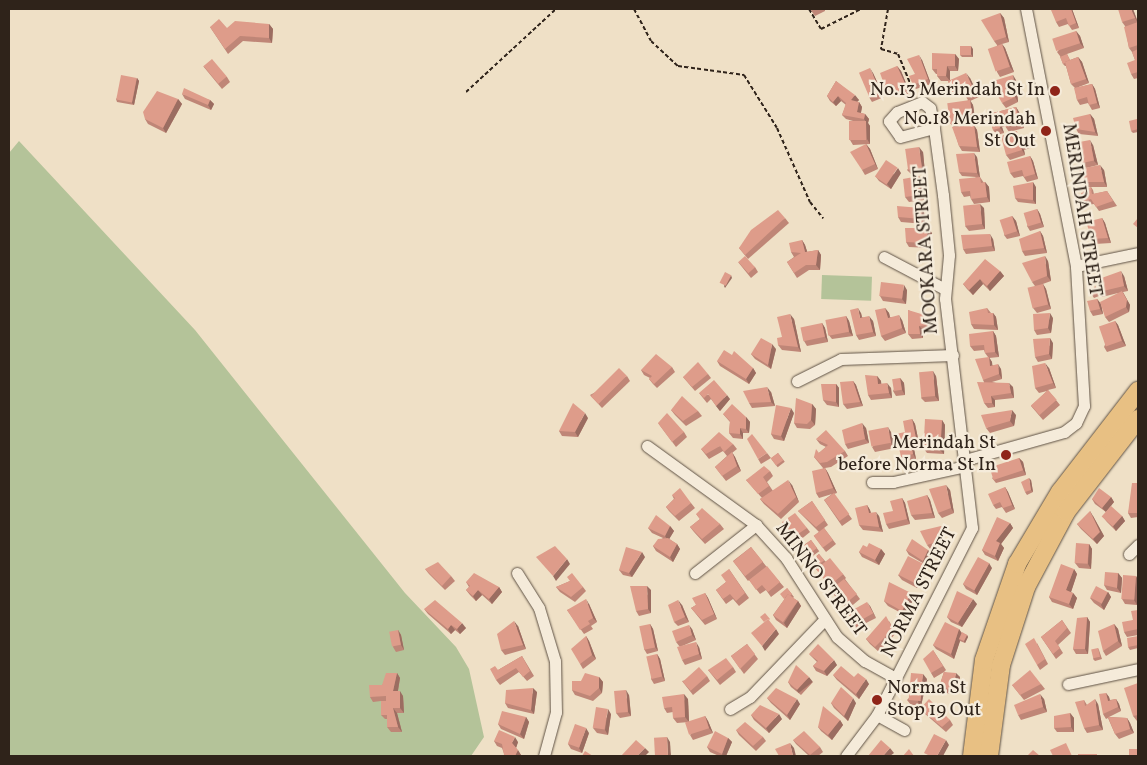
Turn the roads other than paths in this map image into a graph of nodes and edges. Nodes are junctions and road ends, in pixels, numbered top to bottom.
1 (1026, 9) edge
2 (1032, 9) edge
3 (1033, 34) junction
4 (934, 128) junction
5 (1138, 253) edge
6 (884, 257) dead end
7 (1076, 266) junction
8 (945, 289) junction
9 (953, 355) junction
10 (797, 381) dead end
11 (1138, 391) edge
12 (1138, 419) edge
13 (647, 446) dead end
14 (966, 463) junction
15 (872, 482) dead end
16 (756, 525) junction
17 (1138, 545) edge
18 (1129, 554) dead end
19 (517, 573) dead end
20 (695, 573) dead end
21 (825, 619) junction
22 (1138, 669) edge
23 (896, 678) junction
24 (1068, 684) dead end
25 (730, 709) dead end
26 (877, 715) junction
27 (904, 730) dead end
28 (544, 756) edge
29 (846, 756) edge
30 (972, 756) edge
31 (989, 756) edge

1 - 3 street, MERINDAH STREET
2 - 3 street, MERINDAH STREET
3 - 7 street, MERINDAH STREET
4 - 4 street, MOOKARA STREET
4 - 8 street, MOOKARA STREET
5 - 7 street
6 - 8 street
7 - 14 street, MERINDAH STREET
8 - 9 street, MOOKARA STREET
9 - 10 street
9 - 14 street, MOOKARA STREET
11 - 30 main road
12 - 31 main road
13 - 16 street, MINNO STREET
14 - 15 street, MERINDAH STREET
14 - 23 street, NORMA STREET
16 - 20 street
16 - 21 street, MINNO STREET
17 - 18 street
19 - 28 street
21 - 23 street, MINNO STREET
21 - 25 street
22 - 24 street
23 - 26 street, NORMA STREET
26 - 27 street
26 - 29 street, NORMA STREET

